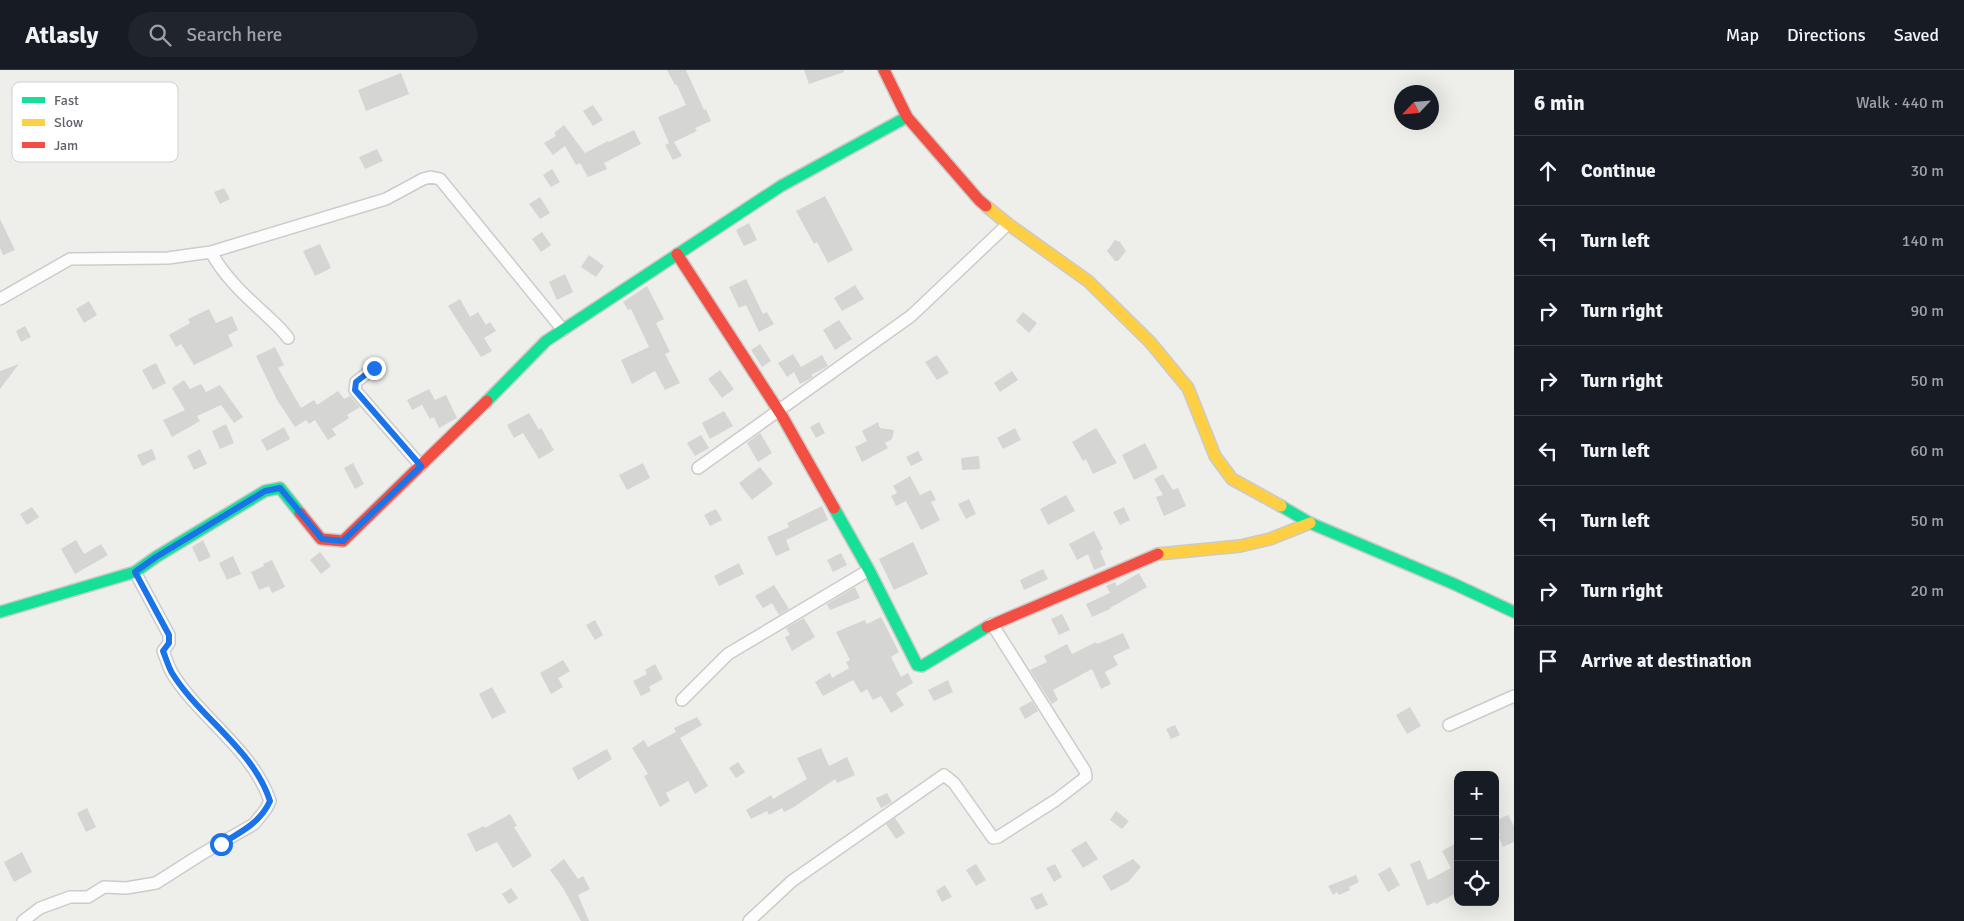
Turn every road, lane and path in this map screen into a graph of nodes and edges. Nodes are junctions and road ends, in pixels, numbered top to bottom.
1 (884, 70) edge
2 (907, 117) junction
3 (1008, 224) junction
4 (211, 252) junction
5 (677, 254) junction
6 (0, 299) edge
7 (563, 330) junction
8 (288, 338) dead end
9 (374, 368) dead end
10 (778, 411) junction
11 (421, 466) junction
12 (698, 468) dead end
13 (1310, 523) junction
14 (869, 570) junction
15 (135, 572) junction
16 (0, 612) edge
17 (1514, 612) edge
18 (992, 624) junction
19 (1514, 696) edge
20 (682, 700) dead end
21 (1449, 725) dead end
22 (23, 921) edge
23 (749, 921) edge

1 - 2 street
2 - 3 street
2 - 5 street
3 - 10 street
3 - 13 street
4 - 6 street
4 - 7 street
4 - 8 street
5 - 7 street
5 - 10 street
7 - 11 street
9 - 11 street
10 - 12 street
10 - 14 street
11 - 15 street
13 - 17 street
13 - 18 street
14 - 18 street
14 - 20 street
15 - 16 street
15 - 22 street
18 - 23 street
19 - 21 street

